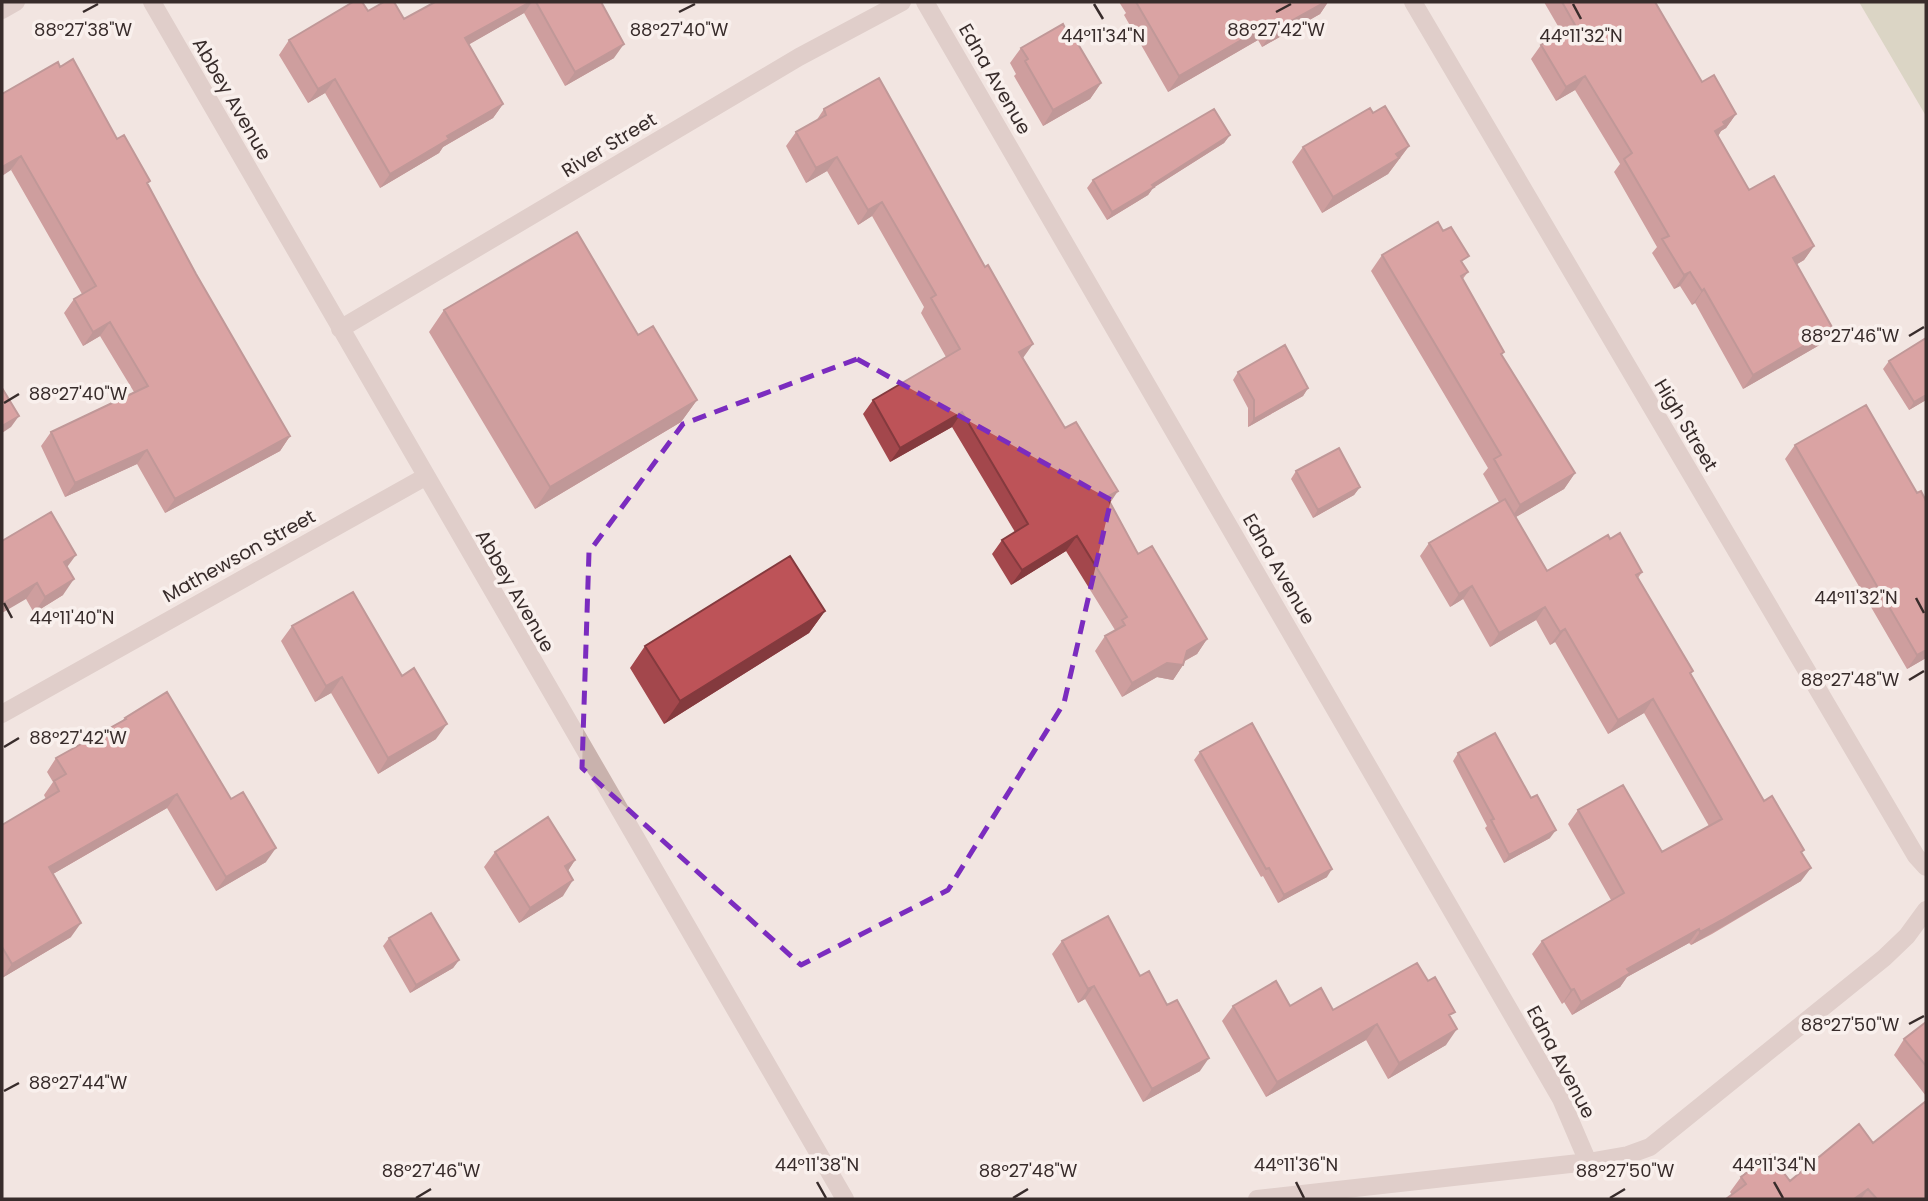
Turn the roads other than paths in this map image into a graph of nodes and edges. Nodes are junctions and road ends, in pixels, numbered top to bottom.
1 (16, 2) edge
2 (152, 2) edge
3 (902, 2) edge
4 (925, 2) edge
5 (1413, 2) edge
6 (2, 10) edge
7 (340, 329) junction
8 (425, 477) junction
9 (2, 714) edge
10 (1926, 867) edge
11 (1926, 911) edge
12 (1588, 1162) junction
13 (845, 1199) edge
14 (1257, 1199) edge

1 - 6 street
2 - 7 street, Abbey Avenue
3 - 7 street, River Street
4 - 12 street, Edna Avenue
5 - 10 street, High Street
7 - 8 street, Abbey Avenue
8 - 9 street, Mathewson Street
8 - 13 street, Abbey Avenue
11 - 12 street
12 - 14 street

